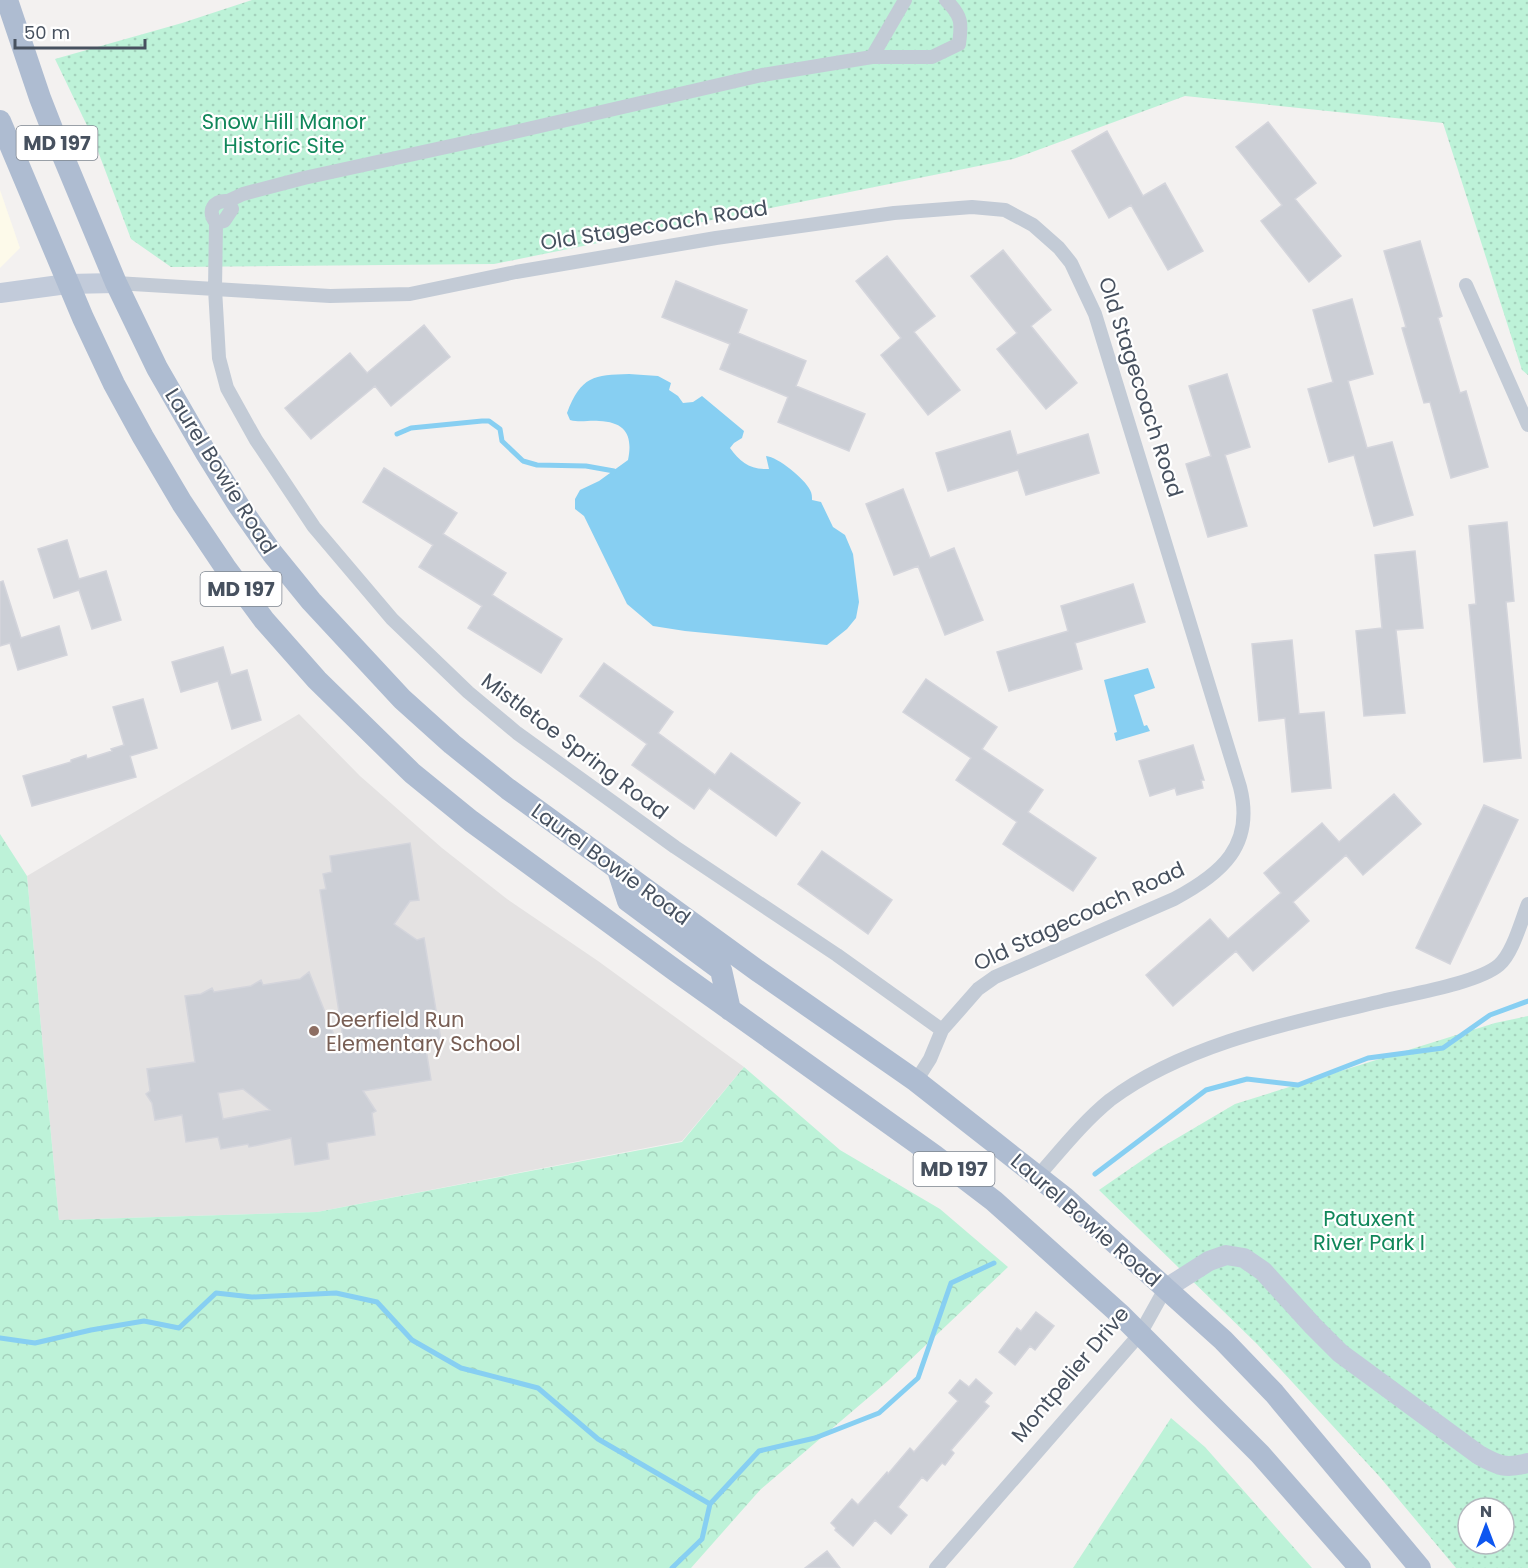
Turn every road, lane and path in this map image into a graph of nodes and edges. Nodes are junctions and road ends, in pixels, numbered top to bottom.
1 (7, 0) edge
2 (905, 0) edge
3 (946, 0) edge
4 (872, 57) junction
5 (0, 121) edge
6 (116, 283) junction
7 (68, 284) junction
8 (1466, 285) dead end
9 (215, 289) junction
10 (0, 293) edge
11 (1528, 425) edge
12 (618, 870) junction
13 (1528, 904) edge
14 (730, 1010) junction
15 (942, 1030) junction
16 (916, 1081) junction
17 (1038, 1176) junction
18 (1165, 1289) junction
19 (1140, 1334) junction
20 (1520, 1465) edge
21 (936, 1568) edge
22 (1360, 1568) edge
23 (1420, 1568) edge

1 - 6 main road, Laurel Bowie Road / MD 197
2 - 4 street
3 - 4 street
4 - 9 street, Mistletoe Spring Road
5 - 7 main road, MD 197
6 - 7 street, Old Stagecoach Road
6 - 9 street, Old Stagecoach Road
6 - 12 main road, Laurel Bowie Road / MD 197
7 - 10 street, Old Stagecoach Road
7 - 14 main road, MD 197
8 - 11 street
9 - 15 street, Mistletoe Spring Road
9 - 15 street, Old Stagecoach Road
12 - 14 main road
12 - 16 main road, Laurel Bowie Road / MD 197
13 - 17 street
14 - 19 main road, MD 197
15 - 16 street, Old Stagecoach Road
16 - 17 main road, Laurel Bowie Road / MD 197
17 - 18 main road, Laurel Bowie Road / MD 197
18 - 19 street, Montpelier Drive
18 - 20 street, Montpelier Drive
18 - 23 main road, Laurel Bowie Road / MD 197
19 - 21 street, Montpelier Drive
19 - 22 main road, MD 197

